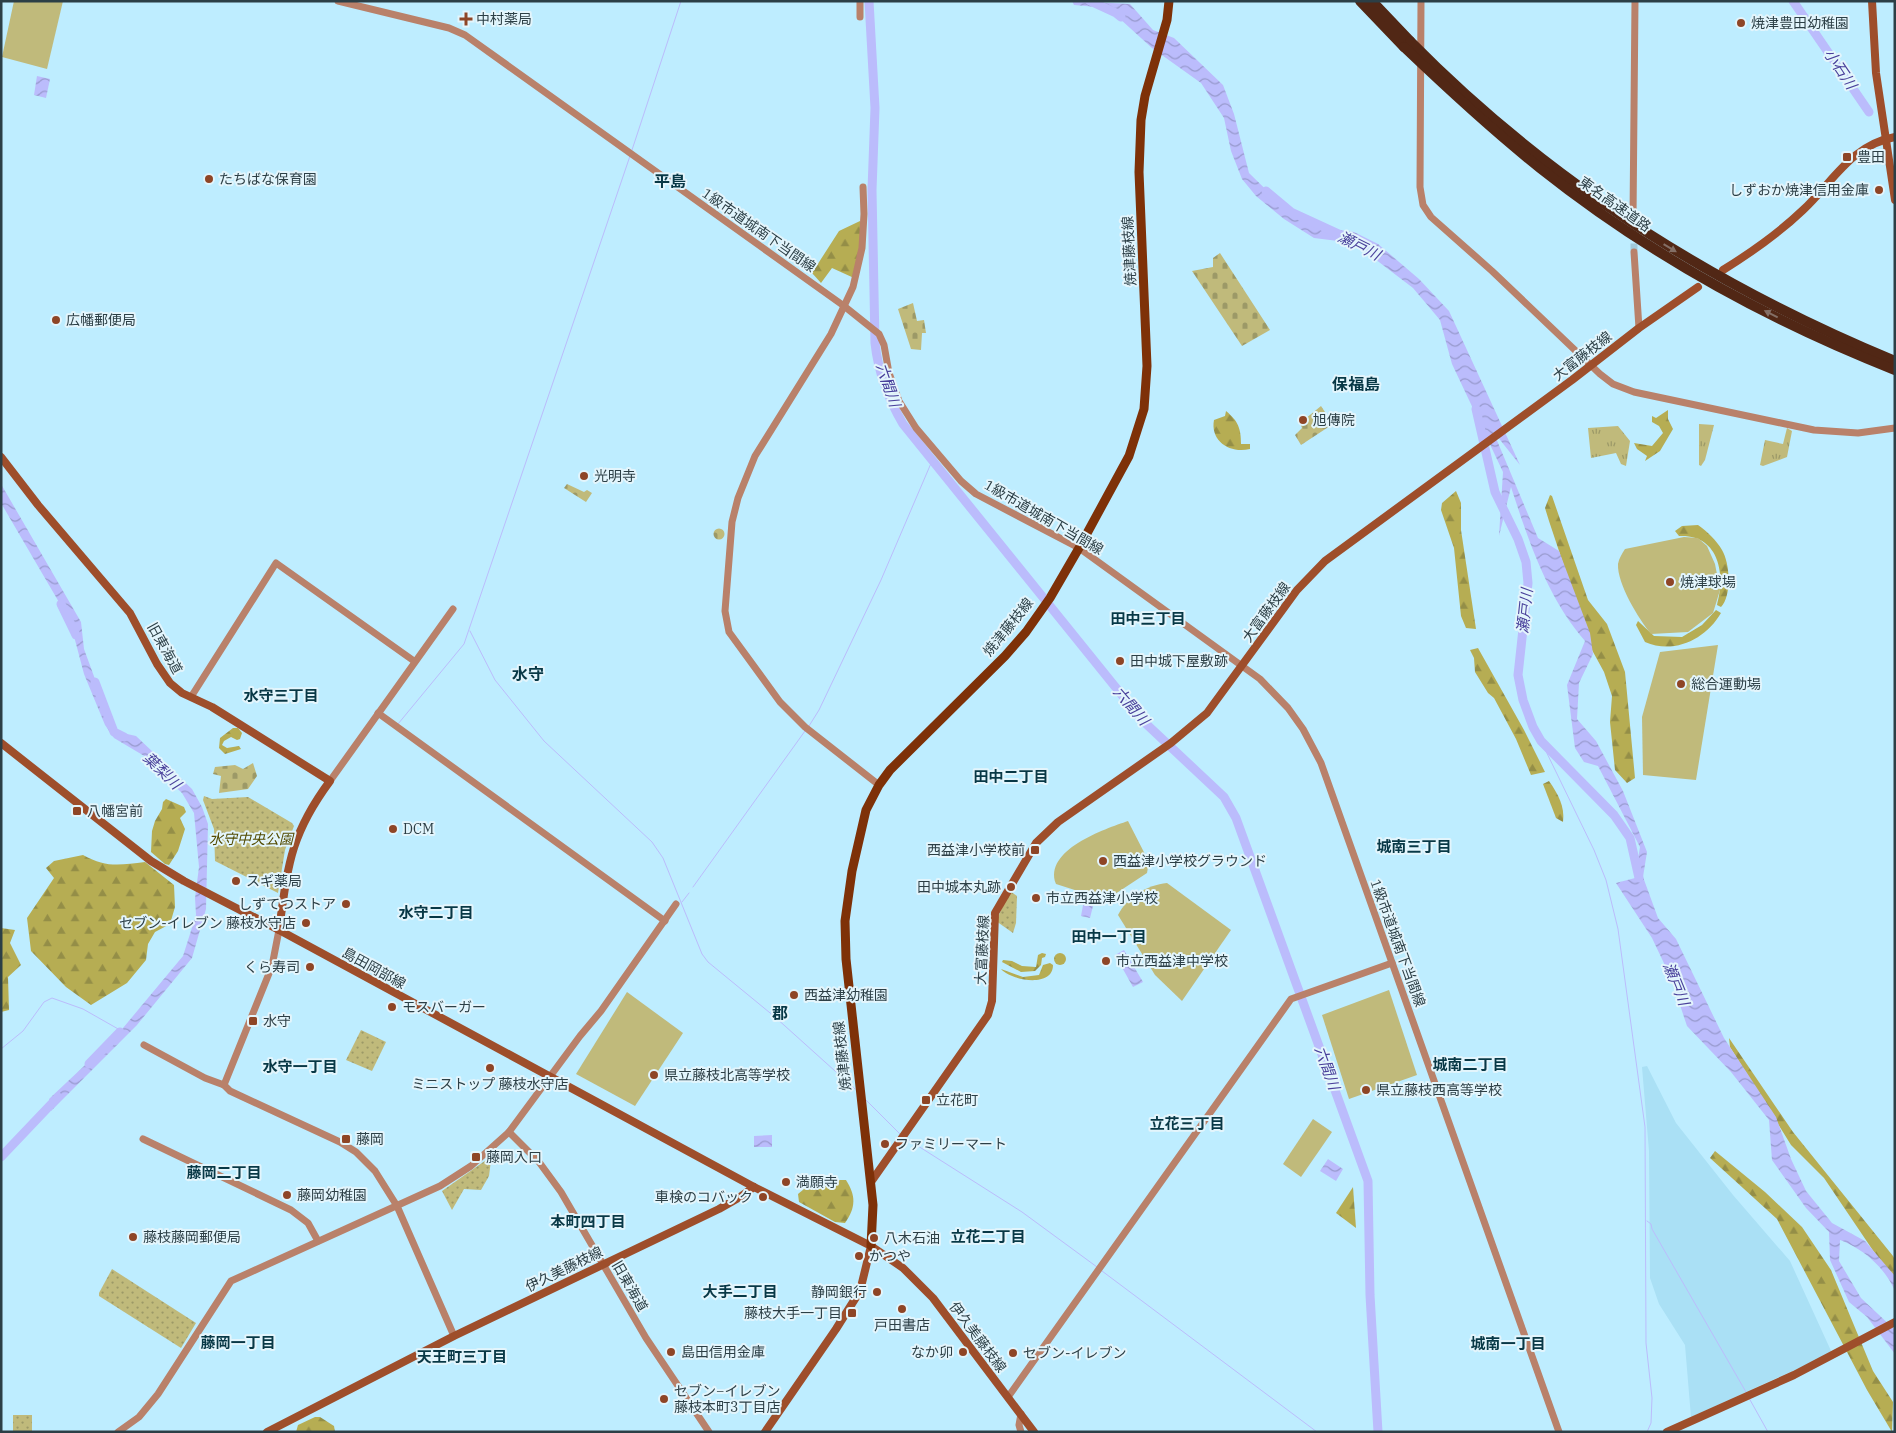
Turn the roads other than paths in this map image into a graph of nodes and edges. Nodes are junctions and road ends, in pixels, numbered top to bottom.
1 (338, 1) edge
2 (860, 1) edge
3 (1169, 1) edge
4 (1360, 1) edge
5 (1372, 1) edge
6 (1421, 1) edge
7 (1635, 1) edge
8 (1872, 1) edge
9 (860, 17) dead end
10 (1407, 44) junction
11 (1895, 137) edge
12 (1886, 138) junction
13 (863, 187) dead end
14 (1895, 200) edge
15 (1634, 218) dead end
16 (1634, 252) tunnel mouth
17 (1723, 270) dead end
18 (1698, 287) dead end
19 (844, 306) junction
20 (1639, 328) junction
21 (1895, 361) edge
22 (1590, 365) junction
23 (1895, 370) edge
24 (1895, 428) edge
25 (1, 457) edge
26 (1079, 548) junction
27 (454, 609) dead end
28 (414, 661) junction
29 (1242, 666) junction
30 (191, 697) junction
31 (378, 713) junction
32 (1, 742) edge
33 (330, 781) junction
34 (879, 785) junction
35 (676, 904) dead end
36 (665, 921) junction
37 (279, 930) junction
38 (1392, 963) junction
39 (144, 1045) dead end
40 (552, 1077) junction
41 (224, 1085) junction
42 (509, 1132) junction
43 (143, 1139) dead end
44 (871, 1182) junction
45 (754, 1187) junction
46 (397, 1206) junction
47 (318, 1241) junction
48 (871, 1246) junction
49 (603, 1264) junction
50 (1895, 1322) edge
51 (454, 1336) junction
52 (1008, 1397) junction
53 (1021, 1414) junction
54 (118, 1432) edge
55 (267, 1432) edge
56 (709, 1432) edge
57 (765, 1432) edge
58 (1022, 1432) edge
59 (1034, 1432) edge
60 (1559, 1432) edge
61 (1667, 1432) edge

1 - 19 street, 1級市道城南下当間線
2 - 9 street
3 - 26 main road, 焼津藤枝線
4 - 10 highway, 東名高速道路
5 - 10 highway, 東名高速道路
6 - 22 street
7 - 15 street
8 - 12 main road
10 -> 21 highway, 東名高速道路, bridge
23 -> 10 highway, 東名高速道路, bridge
11 - 12 main road
12 - 14 main road
12 - 17 main road
13 - 19 street
16 - 20 street
18 - 20 main road, 大富藤枝線
19 - 26 street, 1級市道城南下当間線
19 - 34 street
20 - 22 main road, 大富藤枝線
22 - 24 street
22 - 29 main road, 大富藤枝線
25 - 30 main road, 旧東海道
26 - 29 street, 1級市道城南下当間線
26 - 34 main road, 焼津藤枝線
27 - 28 street
28 - 30 street
28 - 31 street
29 - 38 street, 1級市道城南下当間線
29 - 44 main road, 大富藤枝線
30 - 33 main road, 旧東海道
31 - 33 street
31 - 36 street
32 - 37 main road, 島田岡部線
33 - 37 main road
34 - 44 main road, 焼津藤枝線
35 - 36 street
36 - 40 street
37 - 40 main road, 島田岡部線
37 - 41 street
38 - 52 street
38 - 60 street, 1級市道城南下当間線
39 - 41 street
40 - 42 street
40 - 45 main road, 島田岡部線
41 - 46 street
42 - 46 street
42 - 49 street, 旧東海道
43 - 47 street
44 - 48 main road, 焼津藤枝線
45 - 48 main road, 伊久美藤枝線
45 - 49 main road, 伊久美藤枝線
46 - 47 street
46 - 51 street
47 - 54 street
48 - 52 main road, 伊久美藤枝線
48 - 57 main road
49 - 51 main road, 伊久美藤枝線
49 - 56 street, 旧東海道
50 - 61 main road
51 - 55 main road, 伊久美藤枝線
52 - 53 main road, 伊久美藤枝線
53 - 58 street
53 - 59 main road, 伊久美藤枝線

